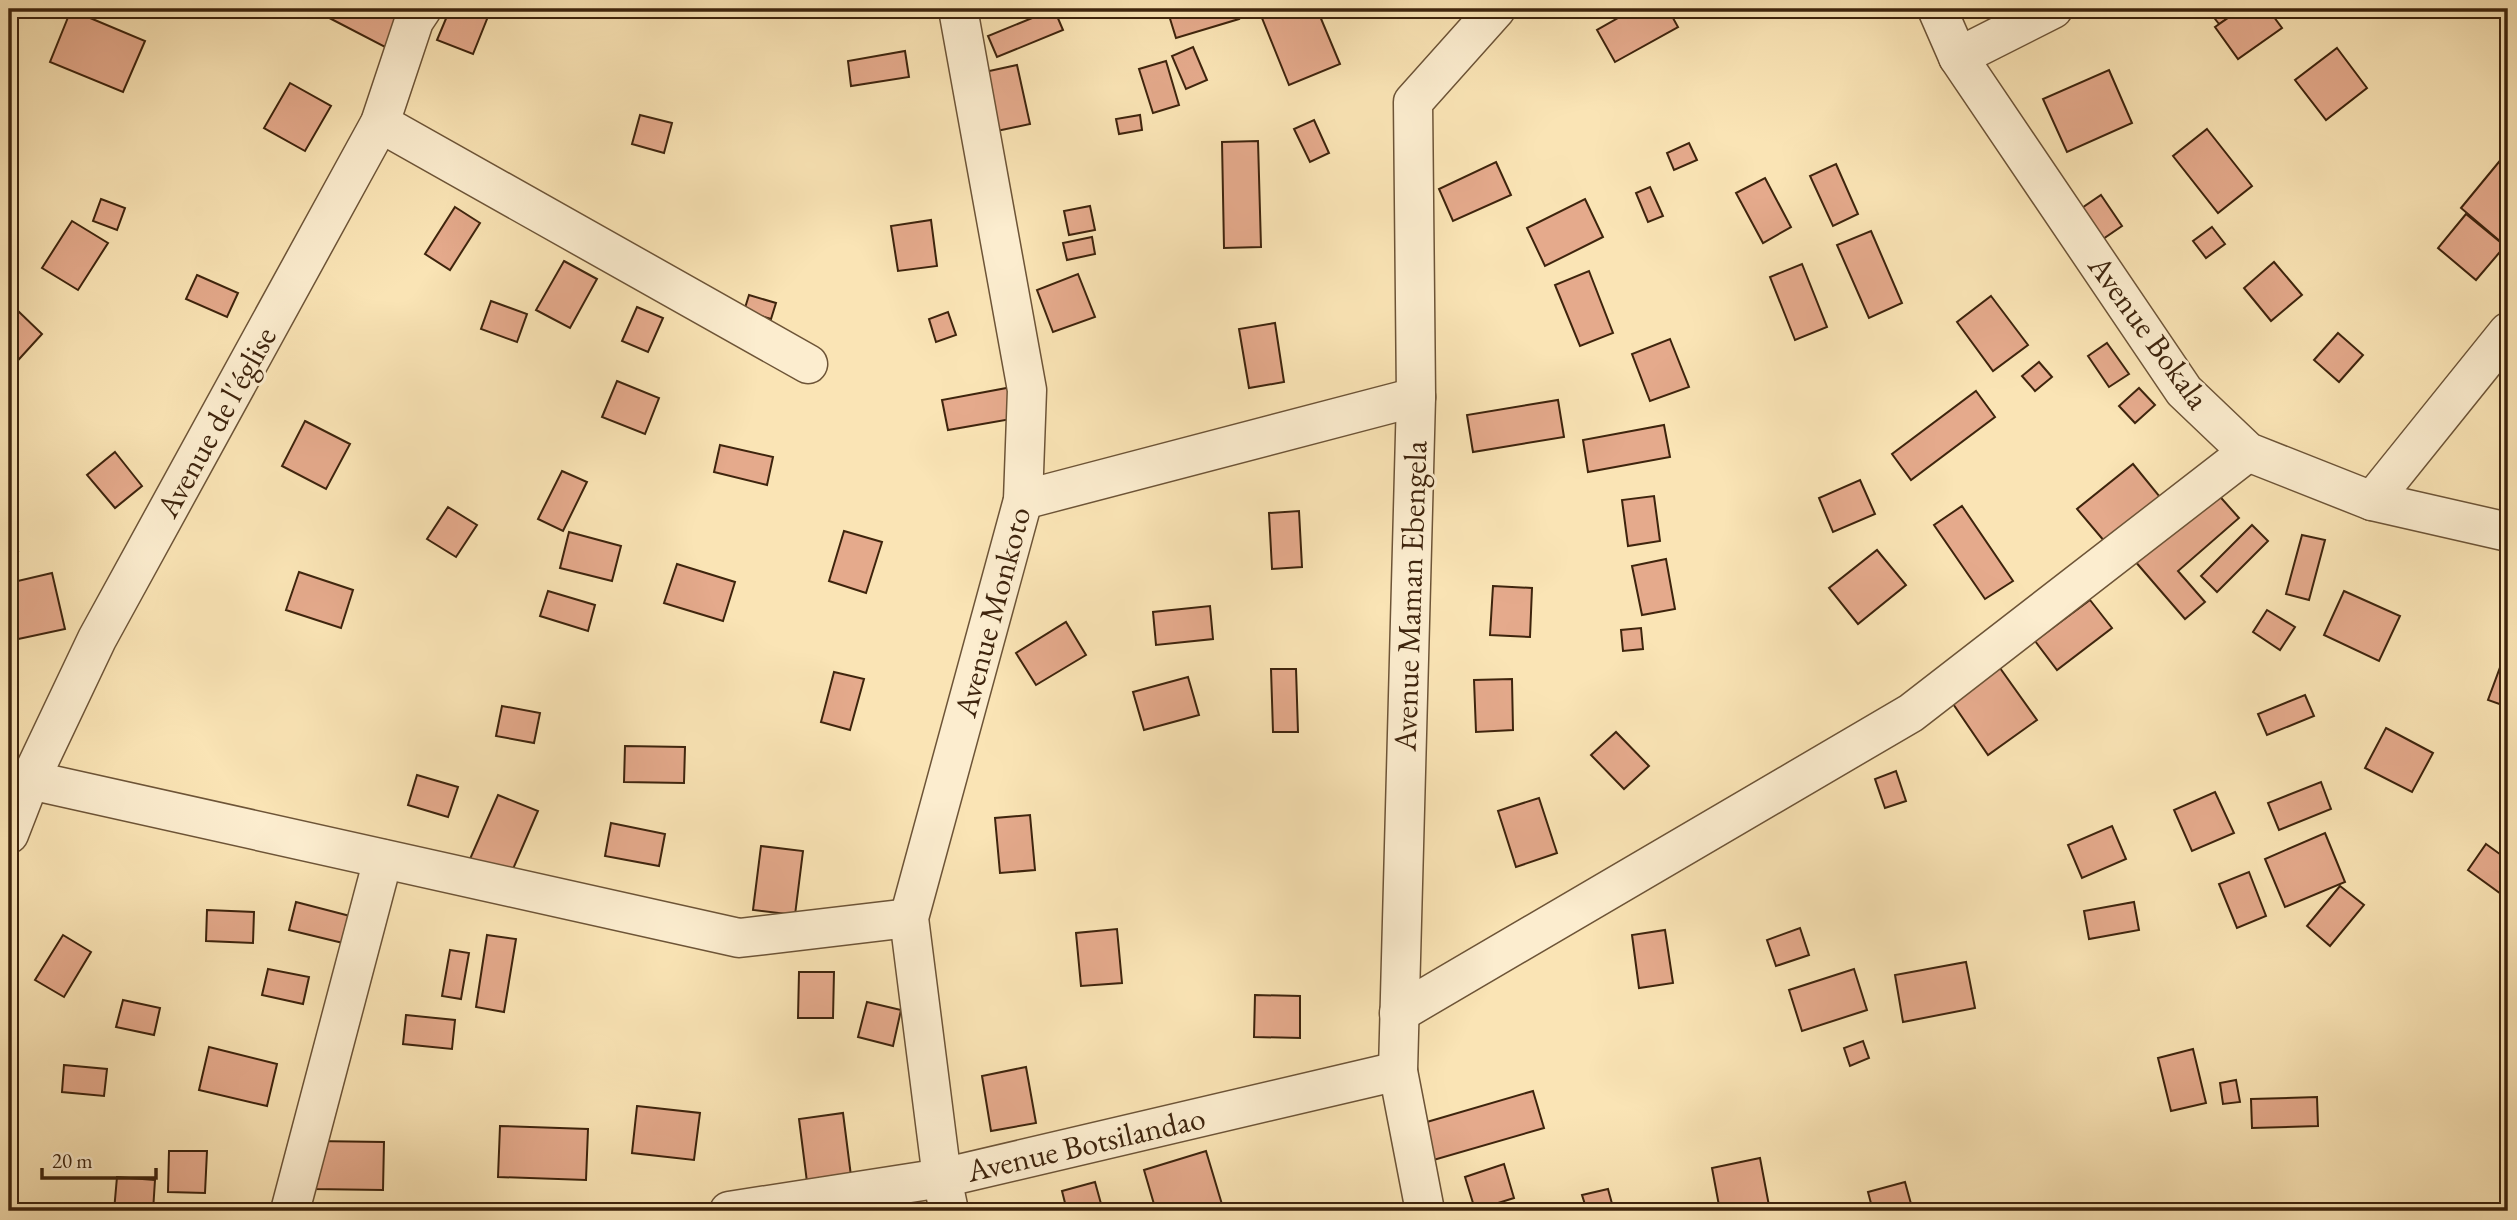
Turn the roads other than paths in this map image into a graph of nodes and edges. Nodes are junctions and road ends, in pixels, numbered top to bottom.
1 (422, 9) edge
2 (958, 9) edge
3 (1496, 9) edge
4 (1937, 9) edge
5 (2053, 9) edge
6 (1958, 57) junction
7 (380, 123) junction
8 (2508, 331) edge
9 (808, 365) dead end
10 (1416, 397) junction
11 (2248, 452) junction
12 (1023, 500) junction
13 (2372, 501) junction
14 (2508, 532) edge
15 (30, 780) junction
16 (9, 834) edge
17 (383, 859) junction
18 (909, 918) junction
19 (1399, 1013) junction
20 (1398, 1071) junction
21 (946, 1194) edge
22 (290, 1211) edge
23 (729, 1211) edge
24 (1425, 1211) edge

1 - 7 street, Avenue de l'église
2 - 12 street, Avenue Monkoto
3 - 10 street, Avenue Maman Ebengela
4 - 6 street, Avenue Bokala
5 - 6 street
6 - 11 street, Avenue Bokala
7 - 9 street
7 - 15 street, Avenue de l'église
8 - 13 street
10 - 12 street
10 - 19 street, Avenue Maman Ebengela
11 - 13 street, Avenue Bokala
11 - 19 street
12 - 18 street, Avenue Monkoto
13 - 14 street, Avenue Bokala
15 - 16 street, Avenue de l'église
15 - 17 street
17 - 18 street
17 - 22 street
18 - 21 street, Avenue Monkoto
19 - 20 street, Avenue Maman Ebengela
20 - 21 street, Avenue Botsilandao
20 - 24 street, Avenue Maman Ebengela
21 - 23 street, Avenue Botsilandao

